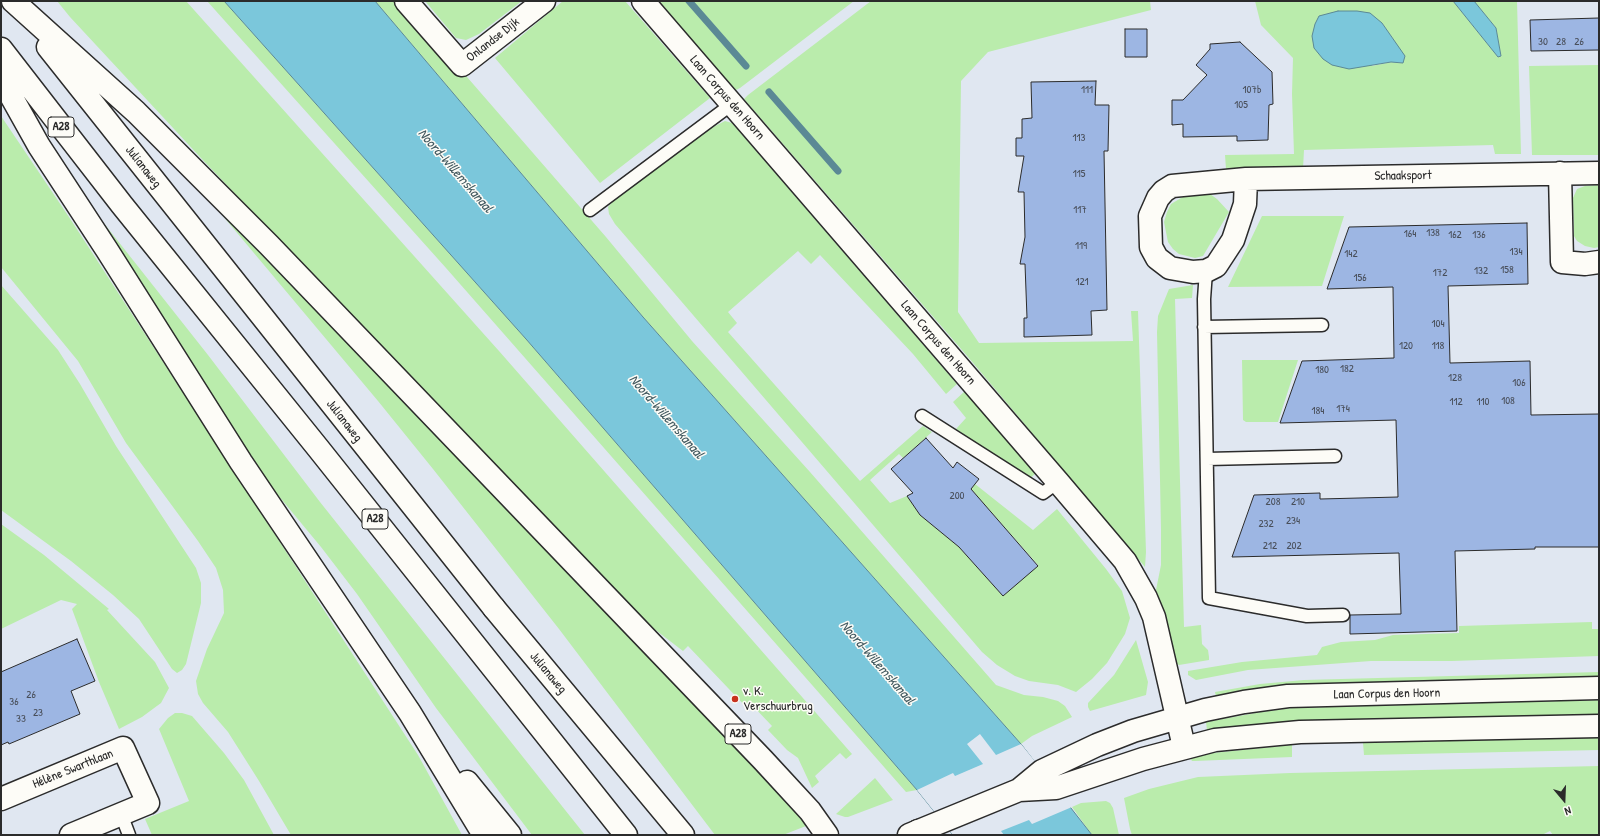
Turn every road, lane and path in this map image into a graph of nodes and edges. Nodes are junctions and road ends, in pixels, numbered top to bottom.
1 (13, 1) edge
2 (406, 1) edge
3 (544, 1) edge
4 (642, 1) edge
5 (1, 49) edge
6 (1, 78) edge
7 (732, 104) junction
8 (1560, 173) junction
9 (1599, 173) edge
10 (1246, 179) junction
11 (590, 210) dead end
12 (1599, 262) edge
13 (1206, 271) junction
14 (1322, 325) dead end
15 (1204, 327) junction
16 (922, 416) dead end
17 (1335, 456) dead end
18 (1207, 459) junction
19 (1058, 482) junction
20 (1343, 615) dead end
21 (1599, 688) edge
22 (410, 713) junction
23 (1177, 717) junction
24 (1599, 726) edge
25 (1184, 747) junction
26 (1019, 790) junction
27 (1, 799) edge
28 (121, 814) junction
29 (914, 834) edge
30 (71, 835) edge
31 (130, 835) edge
32 (484, 835) edge
33 (510, 835) edge
34 (626, 835) edge
35 (683, 835) edge
36 (826, 835) edge

1 - 35 main road, Julianaweg / A28
1 - 36 main road, A28
2 - 3 main road, Onlandse Dijk
4 - 7 main road, Laan Corpus den Hoorn
5 - 34 main road, A28
6 - 22 main road, A28
7 - 11 lane
7 - 19 main road, Laan Corpus den Hoorn
8 - 9 main road, Schaaksport
8 - 10 main road, Schaaksport
8 - 12 main road
10 - 13 main road
10 - 13 main road, Schaaksport
13 - 15 lane
14 - 15 lane
15 - 18 lane
16 - 19 lane
17 - 18 lane
18 - 20 lane
19 - 23 main road, Laan Corpus den Hoorn
21 - 23 main road, Laan Corpus den Hoorn
22 - 32 main road, A28
22 - 33 main road, A28
23 - 25 main road, Laan Corpus den Hoorn
23 - 26 main road, Laan Corpus den Hoorn
24 - 25 main road
25 - 26 main road
26 - 29 main road
27 - 28 main road, Hélène Swarthlaan
28 - 30 main road, Hélène Swarthlaan
28 - 31 lane

